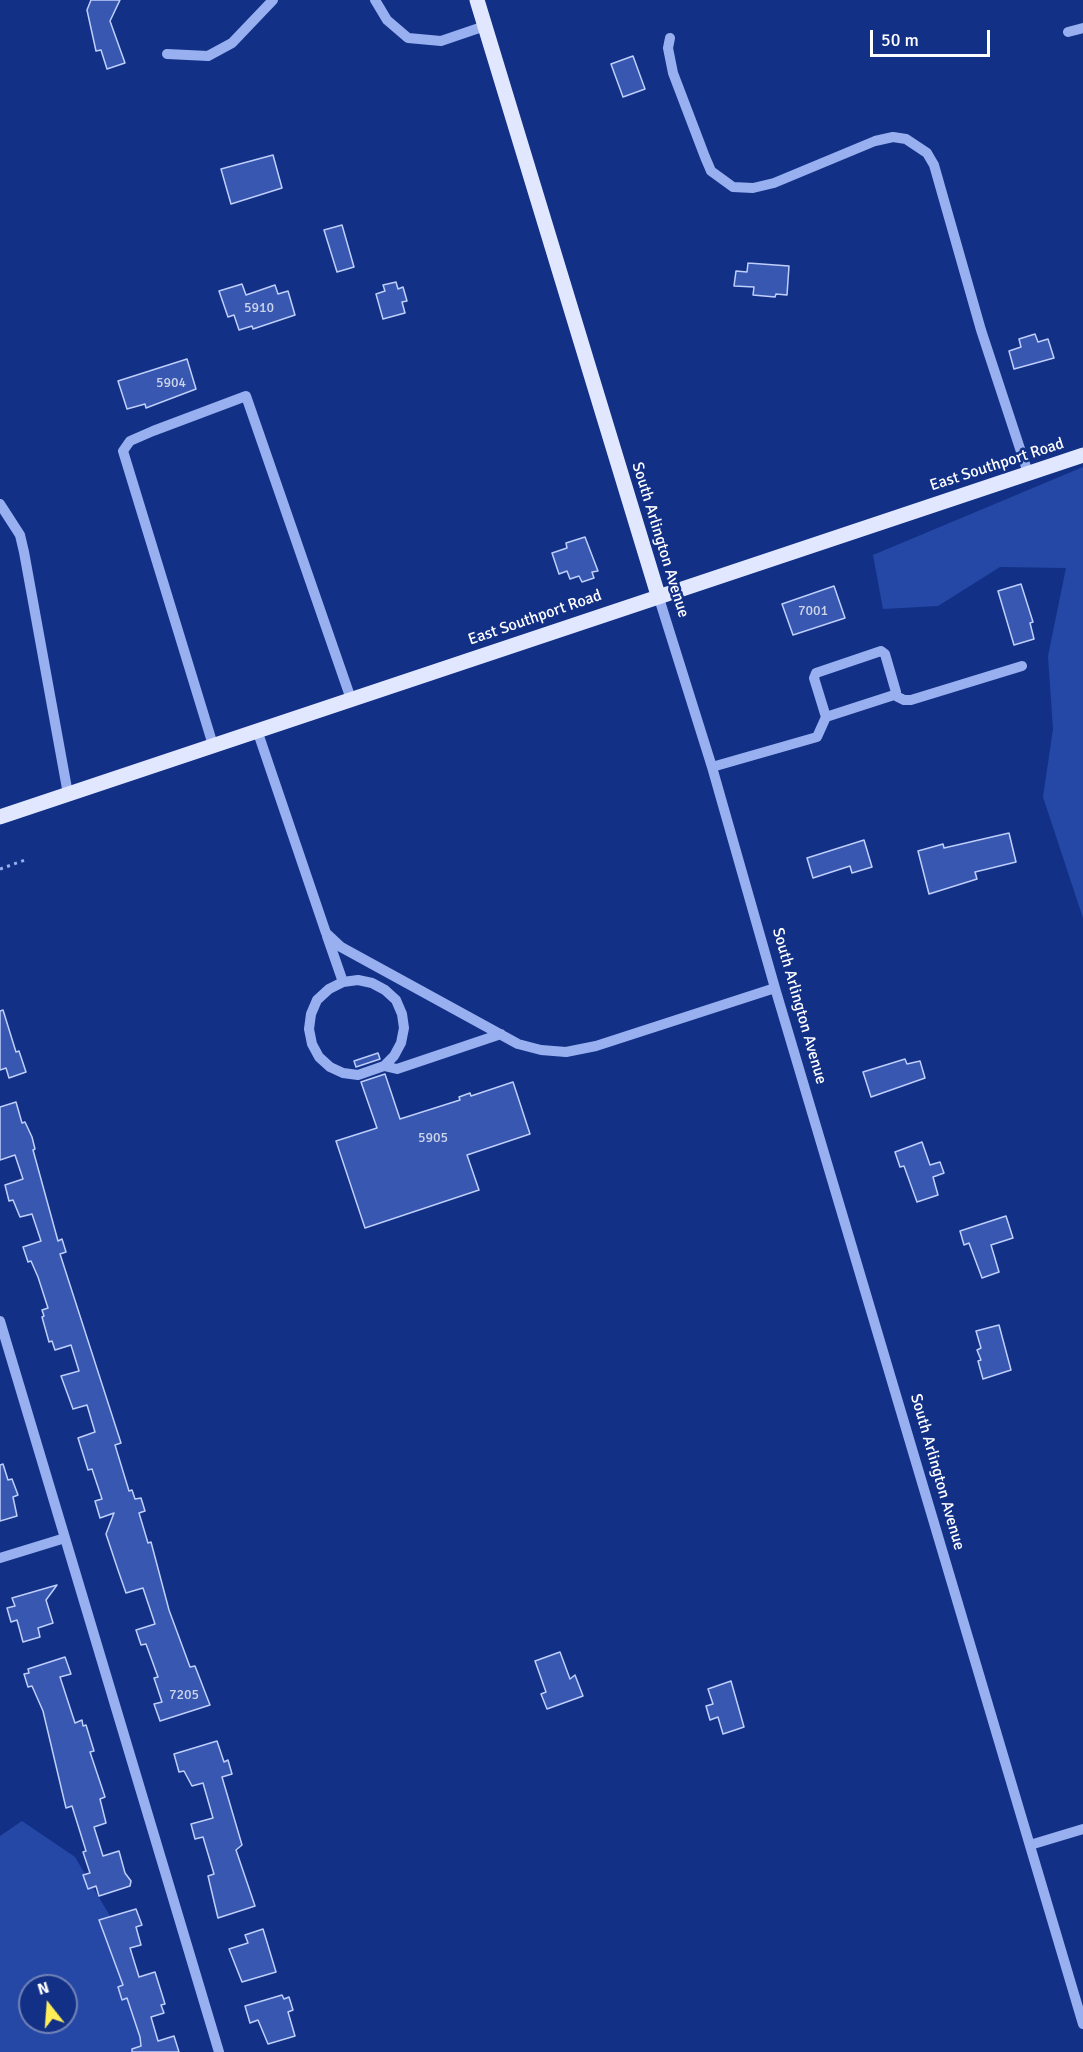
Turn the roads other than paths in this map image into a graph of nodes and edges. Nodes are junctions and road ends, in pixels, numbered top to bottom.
1 (273, 0) edge
2 (375, 0) edge
3 (477, 0) edge
4 (485, 26) junction
5 (1083, 28) edge
6 (1068, 32) dead end
7 (670, 38) dead end
8 (167, 54) dead end
9 (1083, 455) edge
10 (1028, 473) junction
11 (0, 504) edge
12 (658, 596) junction
13 (1022, 666) dead end
14 (894, 695) junction
15 (351, 699) junction
16 (826, 717) junction
17 (257, 730) junction
18 (213, 745) junction
19 (712, 767) junction
20 (69, 794) junction
21 (0, 817) edge
22 (326, 933) junction
23 (343, 982) junction
24 (775, 988) junction
25 (501, 1034) junction
26 (384, 1066) junction
27 (0, 1321) edge
28 (65, 1538) junction
29 (0, 1558) edge
30 (1083, 1829) edge
31 (1030, 1845) junction
32 (1083, 2024) edge
33 (219, 2052) edge

1 - 8 street
2 - 4 street
3 - 4 main road, South Arlington Avenue
4 - 12 main road, South Arlington Avenue
5 - 6 street
7 - 10 street
9 - 10 main road, East Southport Road
10 - 12 main road, East Southport Road
11 - 20 street
12 - 15 main road, East Southport Road
12 - 19 street, South Arlington Avenue
13 - 14 street
14 - 16 street
14 - 16 street
15 - 17 main road, East Southport Road
15 - 18 street
16 - 19 street
17 - 18 main road, East Southport Road
17 - 22 street
18 - 20 main road, East Southport Road
19 - 24 street, South Arlington Avenue
20 - 21 main road, East Southport Road
22 - 23 street
22 - 25 street
23 - 26 street
23 - 26 street
24 - 25 street
24 - 31 street, South Arlington Avenue
25 - 26 street
27 - 28 street
28 - 29 street
28 - 33 street
30 - 31 street
31 - 32 street, South Arlington Avenue

